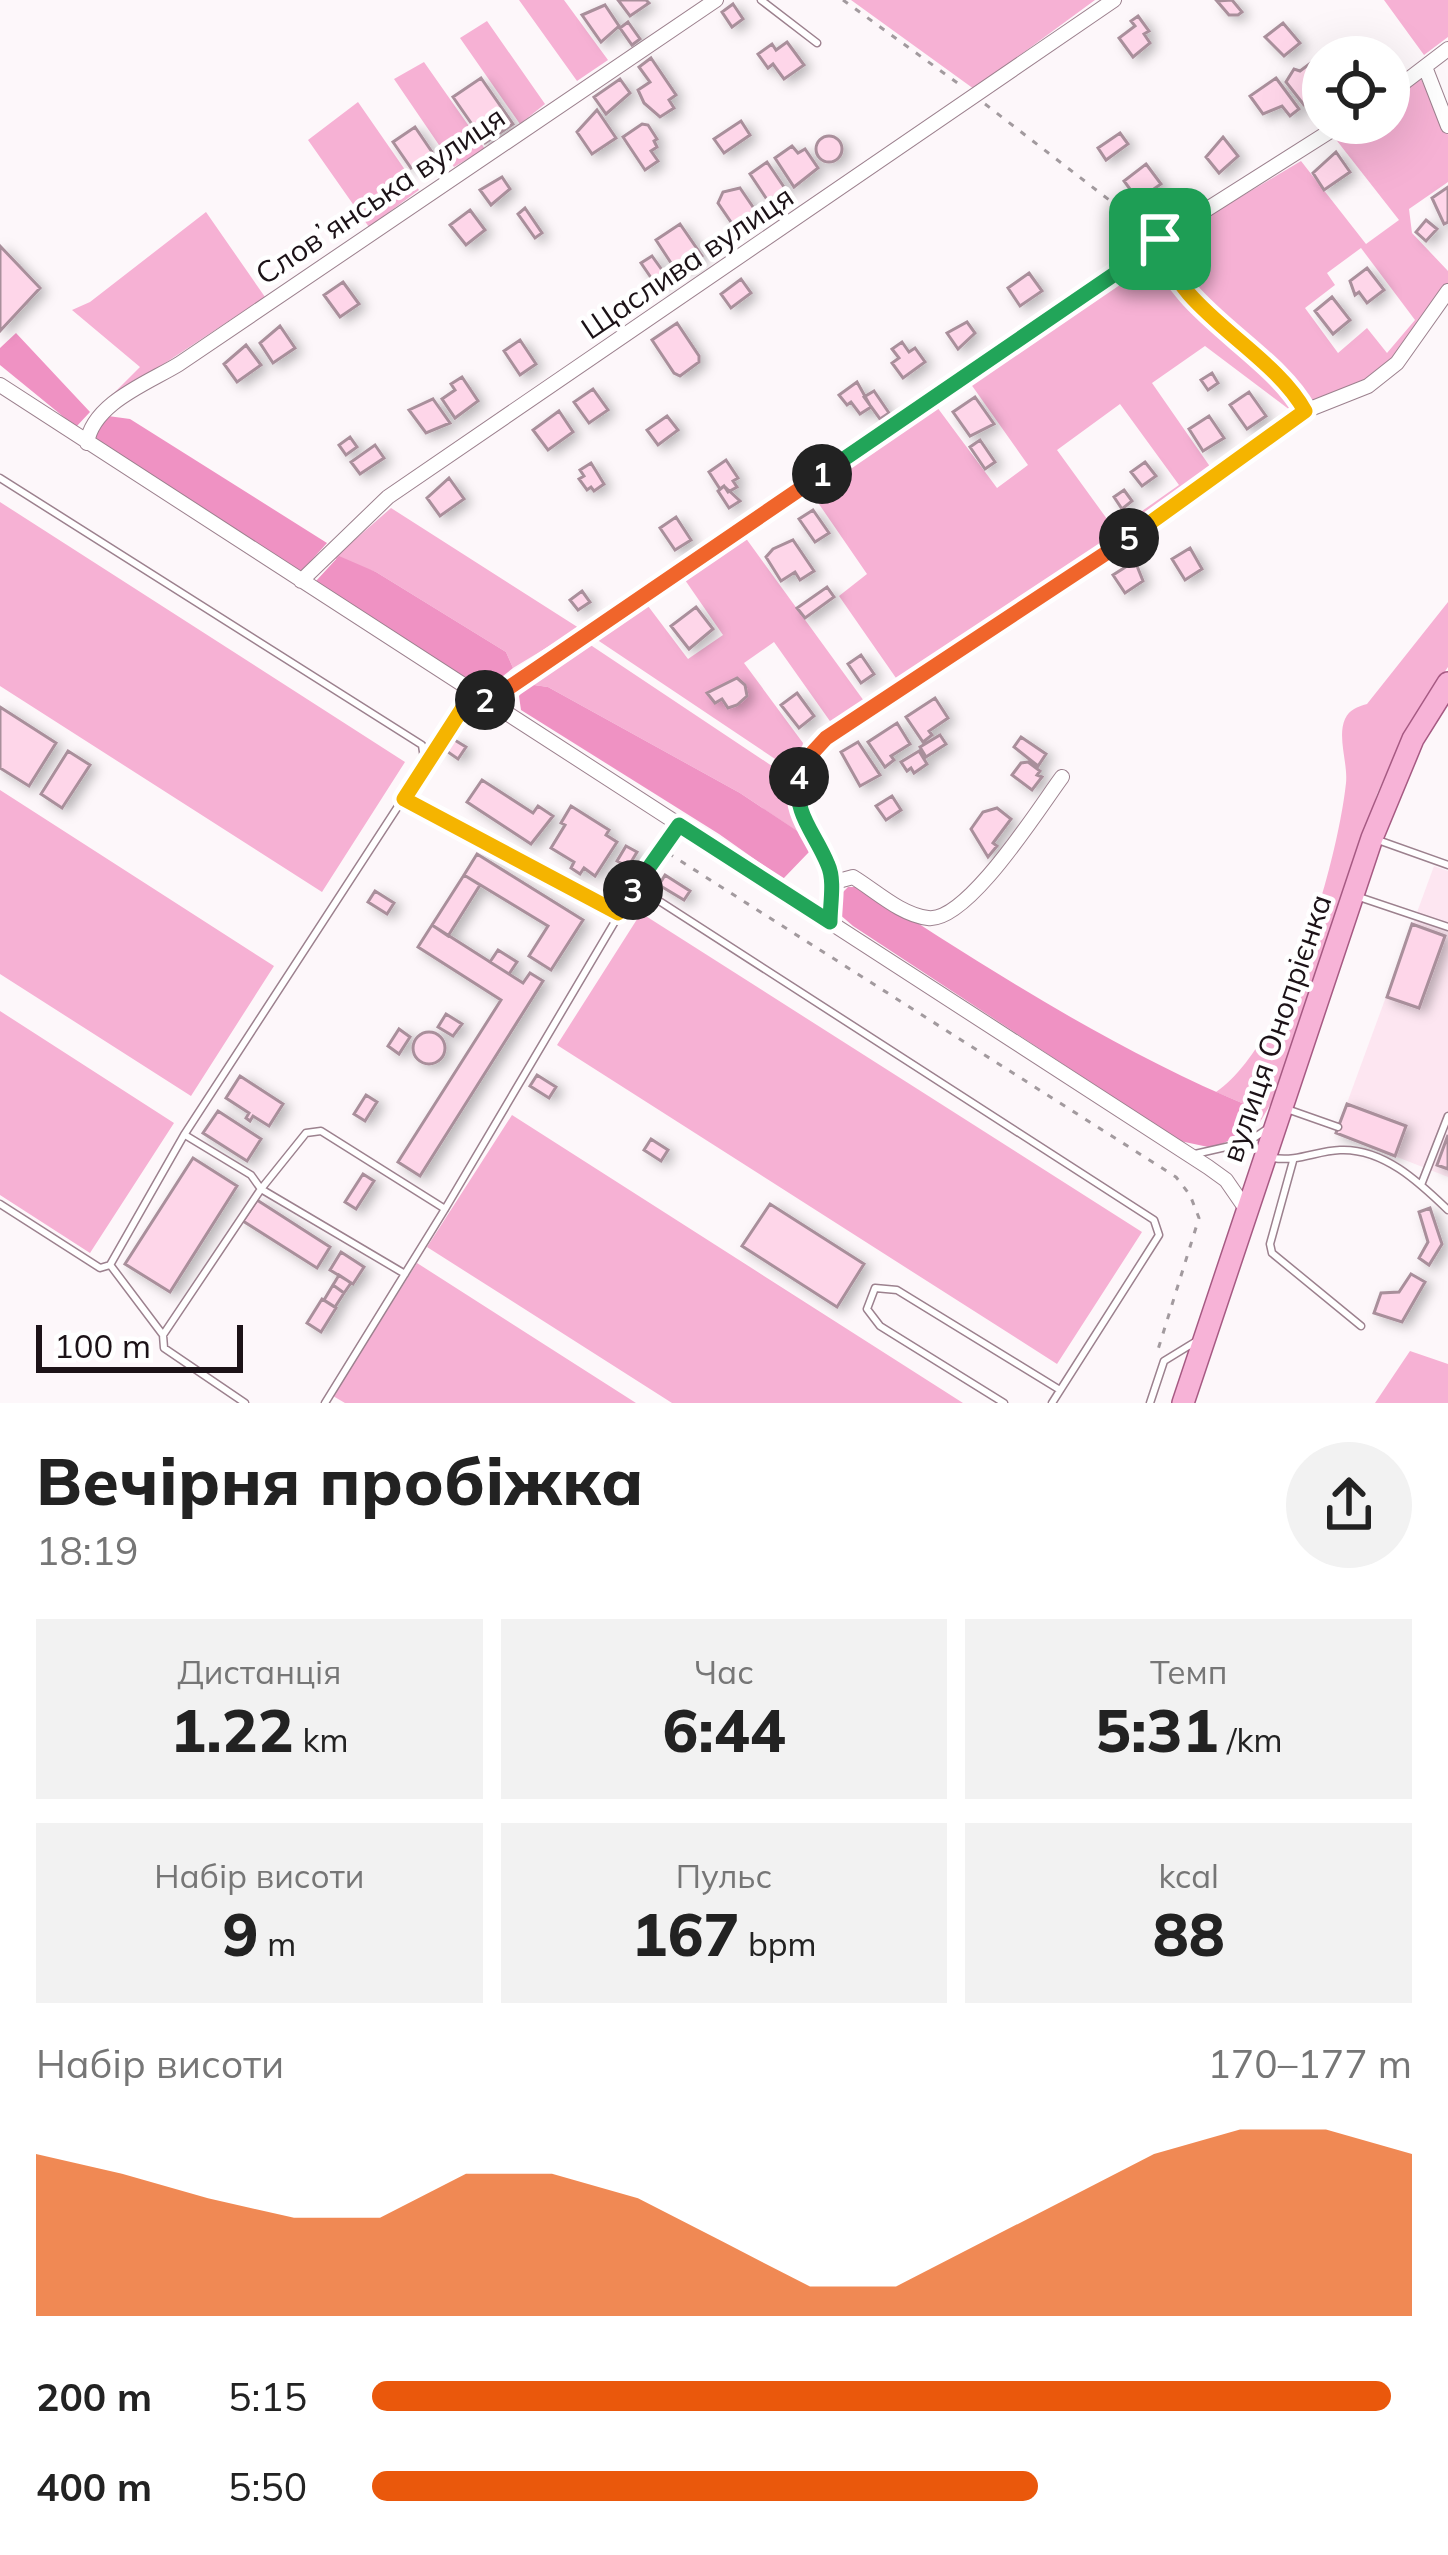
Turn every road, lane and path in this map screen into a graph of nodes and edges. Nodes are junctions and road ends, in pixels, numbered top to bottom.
1 (716, 0) edge
2 (761, 0) edge
3 (844, 0) edge
4 (1114, 0) edge
5 (817, 43) dead end
6 (1448, 49) edge
7 (1425, 67) junction
8 (1410, 78) edge
9 (977, 97) junction
10 (1448, 126) edge
11 (1310, 144) edge
12 (1160, 239) junction
13 (1448, 291) edge
14 (0, 385) edge
15 (1305, 411) junction
16 (87, 443) junction
17 (0, 478) edge
18 (301, 581) junction
19 (1448, 683) edge
20 (473, 692) junction
21 (492, 705) junction
22 (425, 765) junction
23 (1062, 777) dead end
24 (404, 799) junction
25 (679, 825) junction
26 (1372, 838) junction
27 (662, 849) junction
28 (1448, 865) edge
29 (831, 883) junction
30 (636, 886) junction
31 (1353, 894) junction
32 (618, 913) junction
33 (830, 922) junction
34 (1448, 927) edge
35 (1278, 1114) junction
36 (1448, 1116) edge
37 (1338, 1126) dead end
38 (184, 1135) junction
39 (1186, 1154) junction
40 (1264, 1157) junction
41 (1293, 1161) junction
42 (1421, 1184) junction
43 (261, 1189) junction
44 (0, 1204) edge
45 (445, 1209) junction
46 (1246, 1209) junction
47 (1448, 1210) edge
48 (110, 1265) junction
49 (404, 1274) junction
50 (1360, 1326) dead end
51 (163, 1335) junction
52 (1204, 1337) junction
53 (1154, 1361) dead end
54 (1060, 1390) junction
55 (245, 1403) edge
56 (325, 1403) edge
57 (1004, 1403) edge
58 (1052, 1403) edge
59 (1150, 1403) edge
60 (1183, 1403) edge

1 - 16 street, Словʼянська вулиця
2 - 5 lane
3 - 9 path
4 - 9 street, Щаслива вулиця
6 - 7 street
7 - 8 street
7 - 10 street
9 - 12 path
9 - 18 street, Щаслива вулиця
11 - 12 street
12 - 15 path
12 - 21 street
13 - 15 street
14 - 16 street
15 - 29 street
16 - 18 street
17 - 22 lane
18 - 20 street
19 - 26 main road, вулиця Онопрієнка
20 - 21 street
20 - 22 lane
21 - 25 street
22 - 24 lane
23 - 29 street
24 - 32 lane
24 - 38 lane
25 - 27 lane
25 - 33 street
26 - 28 lane
26 - 31 main road, вулиця Онопрієнка
27 - 30 lane
27 - 53 path
29 - 33 street
30 - 32 lane
30 - 54 lane
31 - 34 lane
31 - 35 main road, вулиця Онопрієнка
32 - 45 lane
33 - 39 street
35 - 37 lane
35 - 39 lane
35 - 40 main road, вулиця Онопрієнка
36 - 42 lane
38 - 43 lane
38 - 48 lane
39 - 46 street
40 - 41 lane
40 - 46 main road, вулиця Онопрієнка
41 - 42 lane
41 - 50 lane
42 - 47 lane
43 - 45 lane
43 - 49 lane
43 - 51 lane
44 - 48 lane
45 - 49 lane
46 - 52 main road, вулиця Онопрієнка
48 - 51 lane
49 - 56 lane
51 - 55 lane
52 - 59 lane
52 - 60 main road, вулиця Онопрієнка
54 - 57 lane
54 - 58 lane

